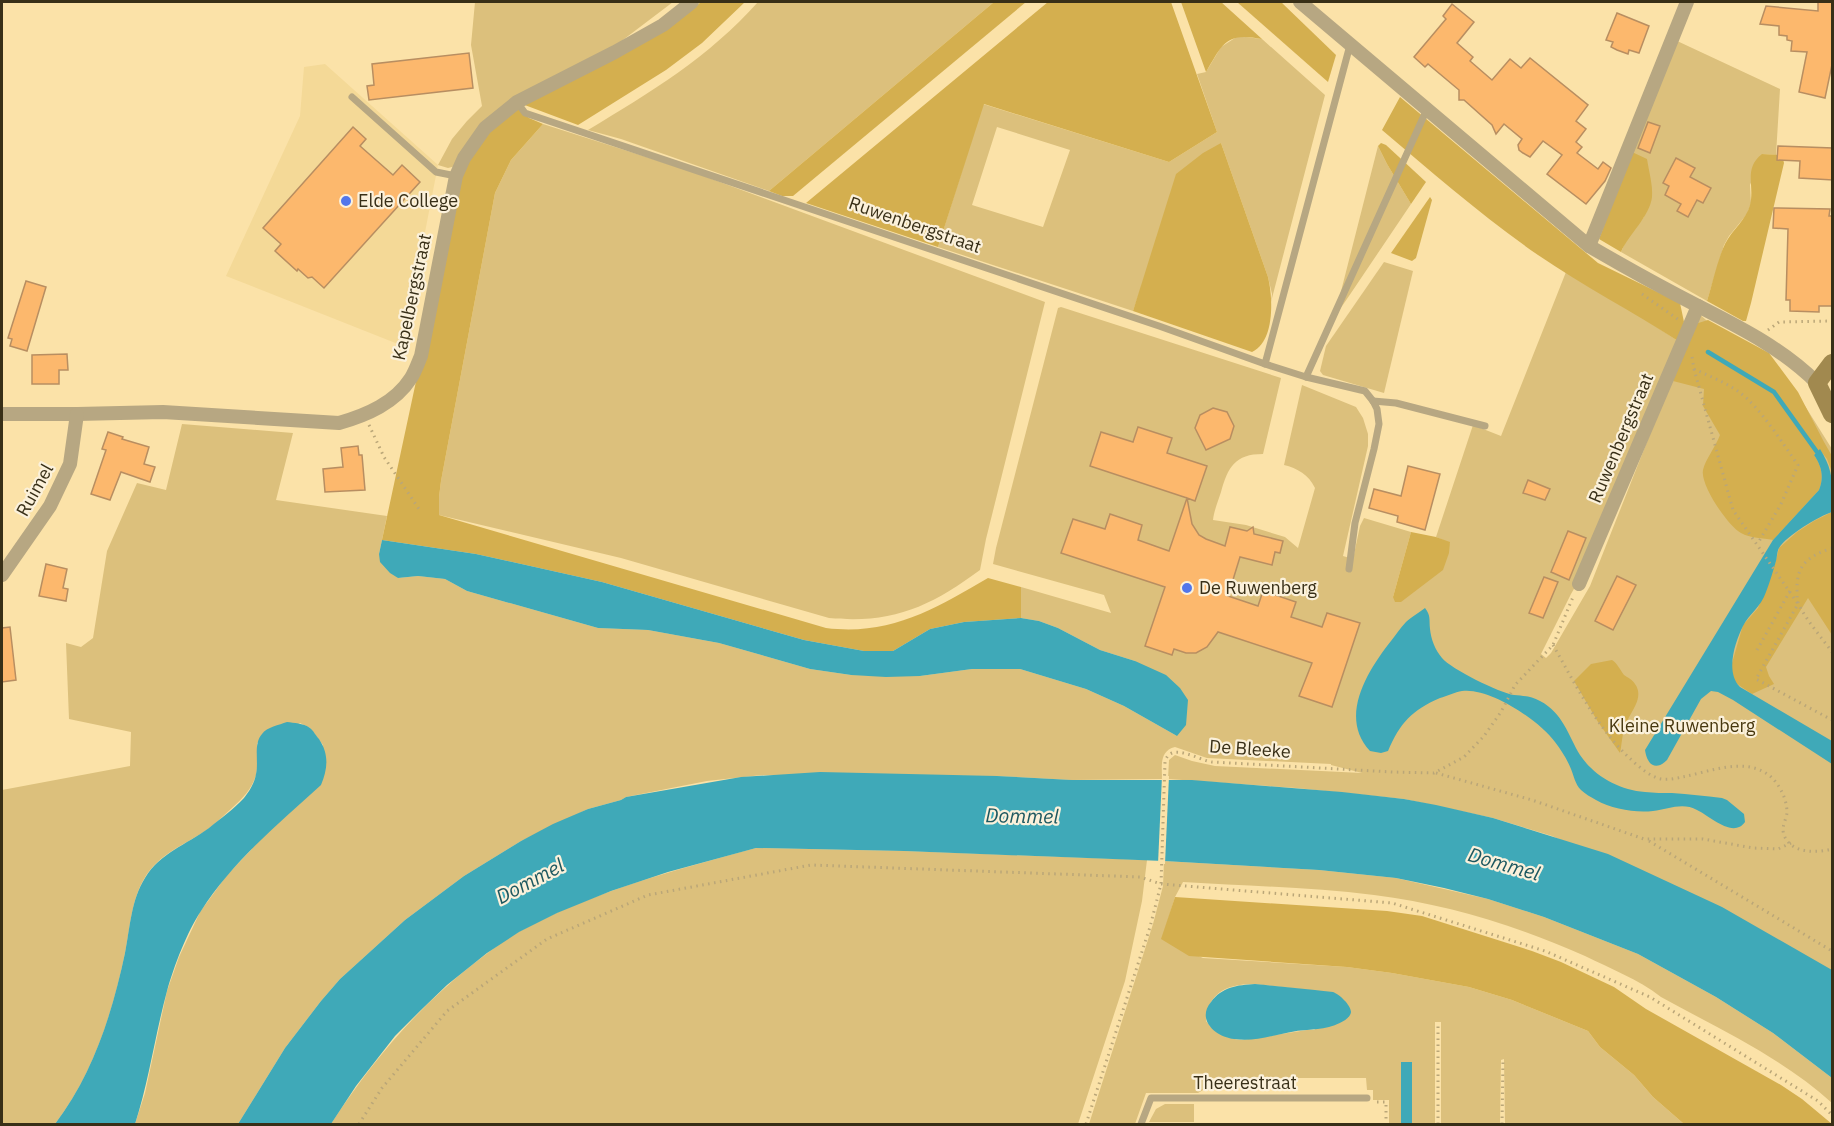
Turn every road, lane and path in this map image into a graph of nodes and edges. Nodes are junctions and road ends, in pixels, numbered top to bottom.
1 (692, 2) edge
2 (1300, 2) edge
3 (1687, 2) edge
4 (1350, 45) junction
5 (352, 97) dead end
6 (517, 102) junction
7 (1427, 109) junction
8 (456, 176) junction
9 (1589, 246) junction
10 (1698, 306) junction
11 (1833, 321) edge
12 (1688, 327) junction
13 (1758, 337) junction
14 (1833, 363) edge
15 (1265, 364) junction
16 (1694, 369) junction
17 (1306, 377) junction
18 (1816, 383) junction
19 (1373, 401) junction
20 (2, 414) edge
21 (77, 414) junction
22 (1833, 414) edge
23 (365, 415) junction
24 (1485, 426) dead end
25 (419, 509) dead end
26 (1757, 544) junction
27 (1833, 548) edge
28 (1349, 569) dead end
29 (2, 575) edge
30 (1578, 584) joint
31 (1790, 591) junction
32 (1798, 604) junction
33 (1553, 645) junction
34 (1757, 650) dead end
35 (1833, 652) edge
36 (1833, 720) edge
37 (1434, 772) junction
38 (1648, 840) junction
39 (1791, 843) junction
40 (1833, 849) edge
41 (1161, 884) junction
42 (1833, 951) edge
43 (1438, 1024) dead end
44 (1503, 1061) dead end
45 (1367, 1098) joint
46 (1833, 1115) edge
47 (359, 1125) edge
48 (1086, 1125) edge
49 (1141, 1125) edge
50 (1386, 1125) edge
51 (1438, 1125) edge
52 (1502, 1125) edge

1 - 6 street, Kapelbergstraat
2 - 4 street
3 - 9 street
4 - 7 street
4 - 15 lane
5 - 8 lane
6 - 8 street, Kapelbergstraat
6 - 15 lane, Ruwenbergstraat
7 - 9 street
7 - 17 lane
8 - 23 street, Kapelbergstraat
9 - 10 street
10 - 12 street, Ruwenbergstraat
10 - 13 street
11 - 13 path
12 - 16 path
12 - 30 street, Ruwenbergstraat
13 - 18 street
14 - 18 street
15 - 17 lane, Ruwenbergstraat
16 - 26 path
16 - 26 path
17 - 19 lane, Ruwenbergstraat
18 - 22 street
19 - 24 lane
19 - 28 lane
20 - 21 street, Kapelbergstraat
21 - 23 street, Kapelbergstraat
21 - 29 street, Ruimel
23 - 25 path
26 - 31 path
27 - 32 path
30 - 33 path, De Bleeke
31 - 32 path
31 - 34 path
32 - 35 path
32 - 36 path
33 - 37 path, De Bleeke
33 - 39 path
37 - 38 path
37 - 41 path, De Bleeke
38 - 39 path
38 - 42 path
39 - 40 path
41 - 46 path
41 - 47 path
41 - 48 path, De Bleeke
43 - 51 path
44 - 52 path
45 - 49 lane, Theerestraat
45 - 50 path

